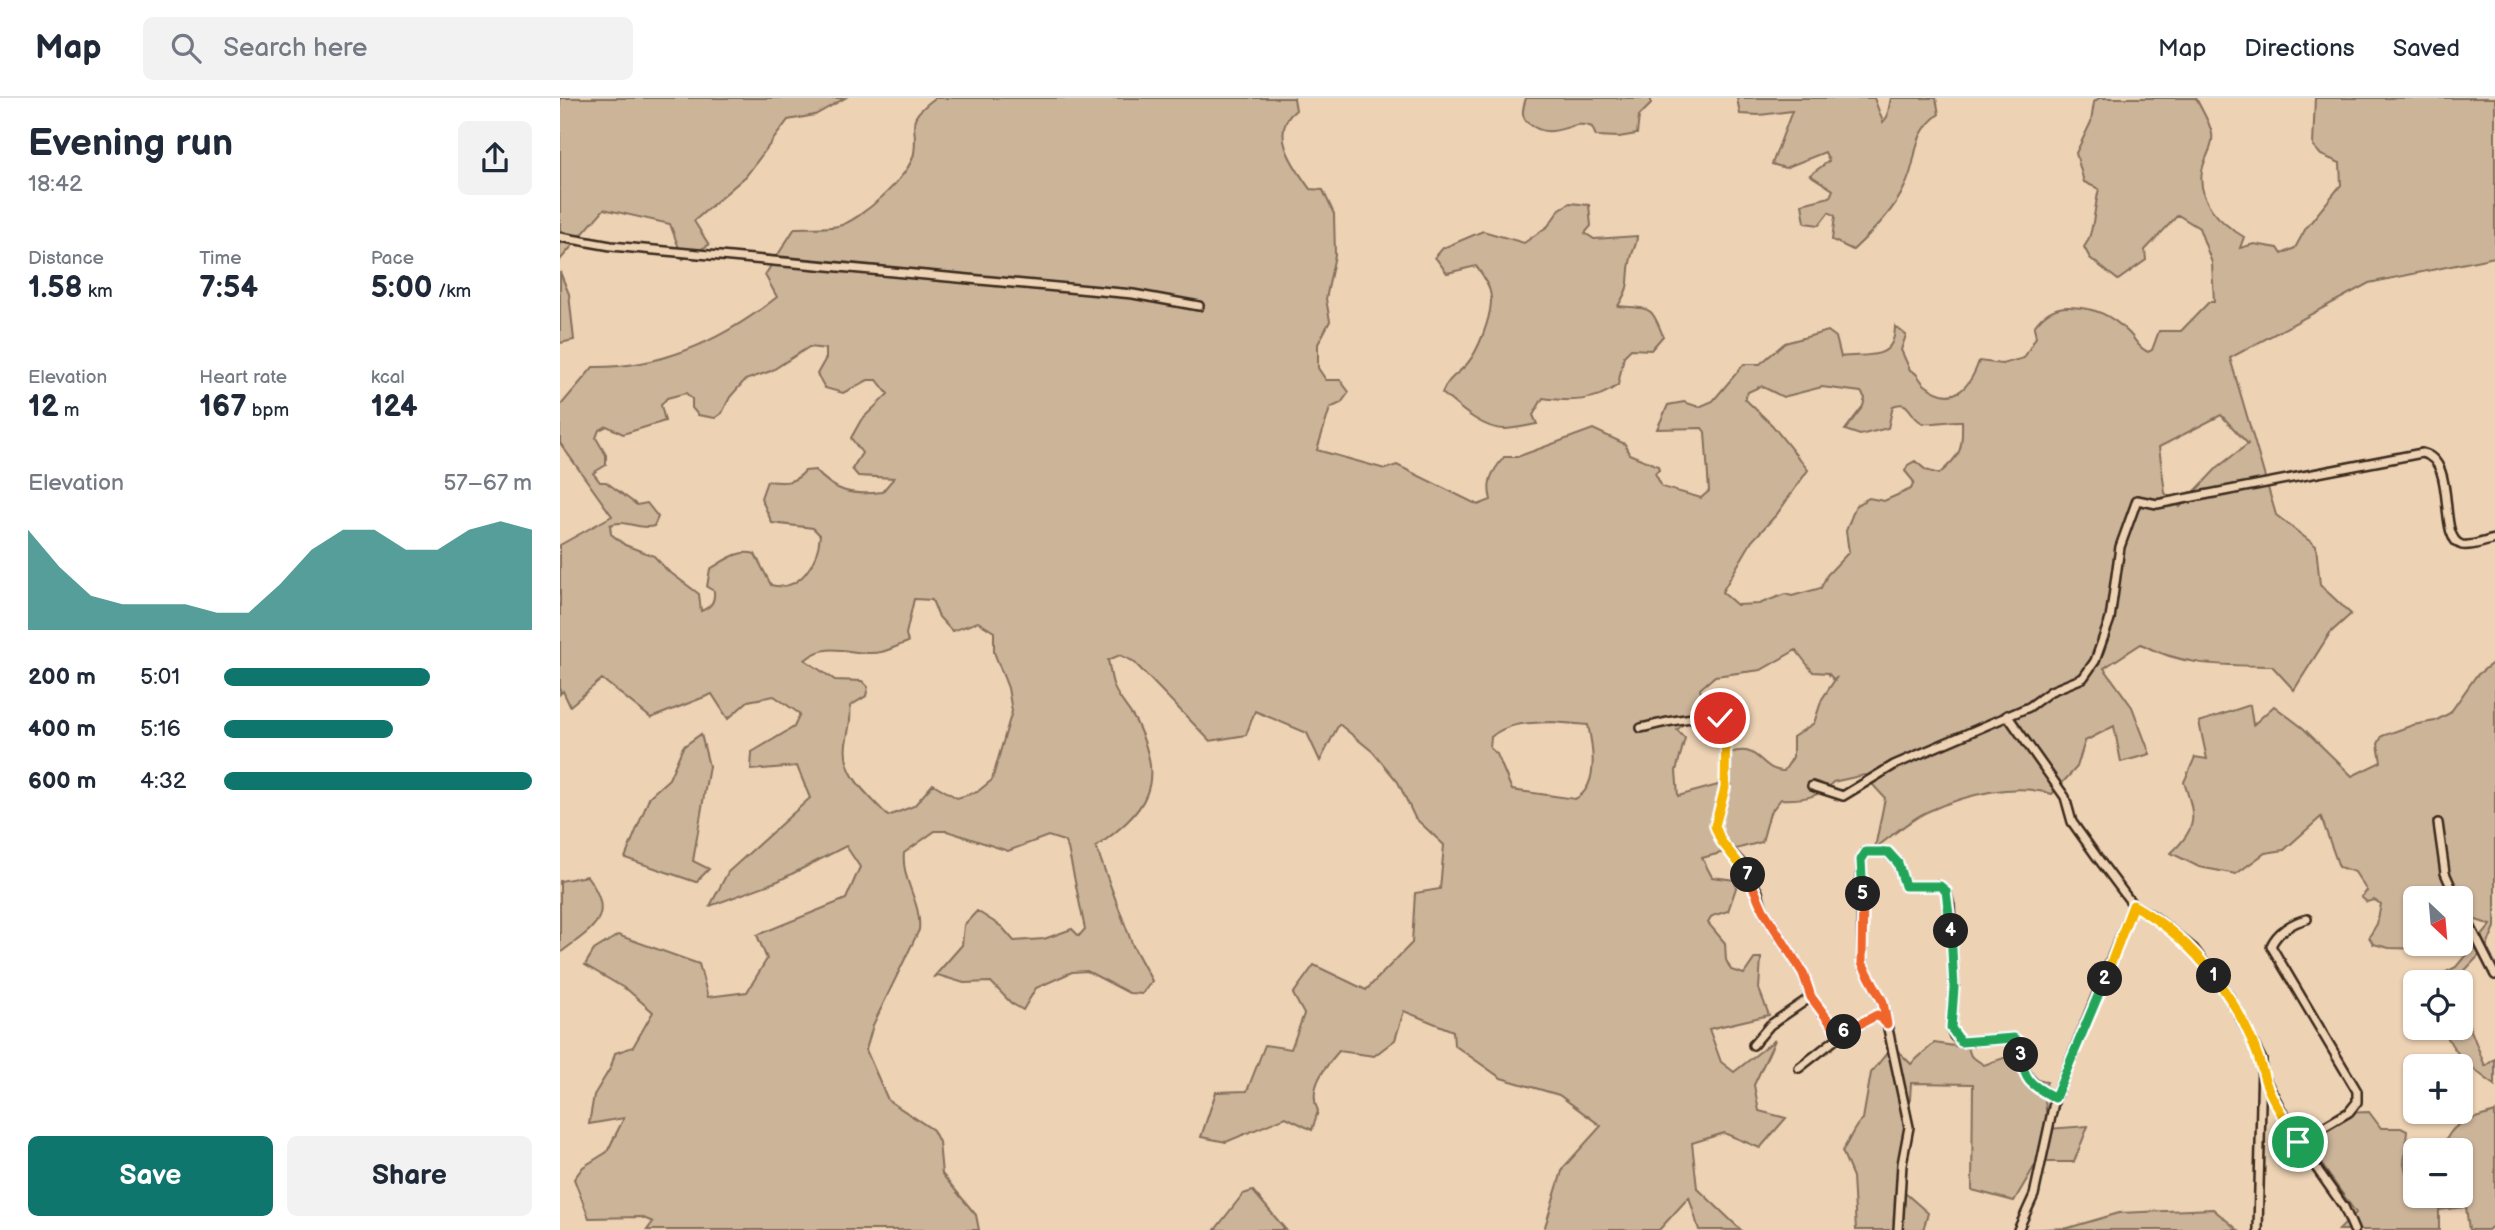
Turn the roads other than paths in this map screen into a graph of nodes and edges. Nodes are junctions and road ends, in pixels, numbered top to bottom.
1 (560, 237) edge
2 (1199, 306) dead end
3 (2495, 539) edge
4 (2007, 715) junction
5 (1641, 728) dead end
6 (1812, 786) dead end
7 (2438, 823) dead end
8 (2451, 886) edge
9 (2133, 905) junction
10 (2307, 919) dead end
11 (2473, 932) edge
12 (2495, 975) edge
13 (1811, 997) junction
14 (1887, 1024) junction
15 (1845, 1032) junction
16 (1753, 1045) dead end
17 (1799, 1068) dead end
18 (2263, 1074) junction
19 (2055, 1098) junction
20 (2298, 1142) junction
21 (1898, 1230) edge
22 (2018, 1230) edge
23 (2258, 1230) edge
24 (2354, 1230) edge

1 - 2 street
3 - 4 street
4 - 6 street
4 - 9 street
5 - 13 street
7 - 8 street
9 - 18 street
9 - 19 street
10 - 20 street
11 - 12 street
13 - 15 street
13 - 16 street
14 - 15 street
14 - 19 street
14 - 21 street
15 - 17 street
18 - 20 street
18 - 23 street
19 - 22 street
20 - 24 street

